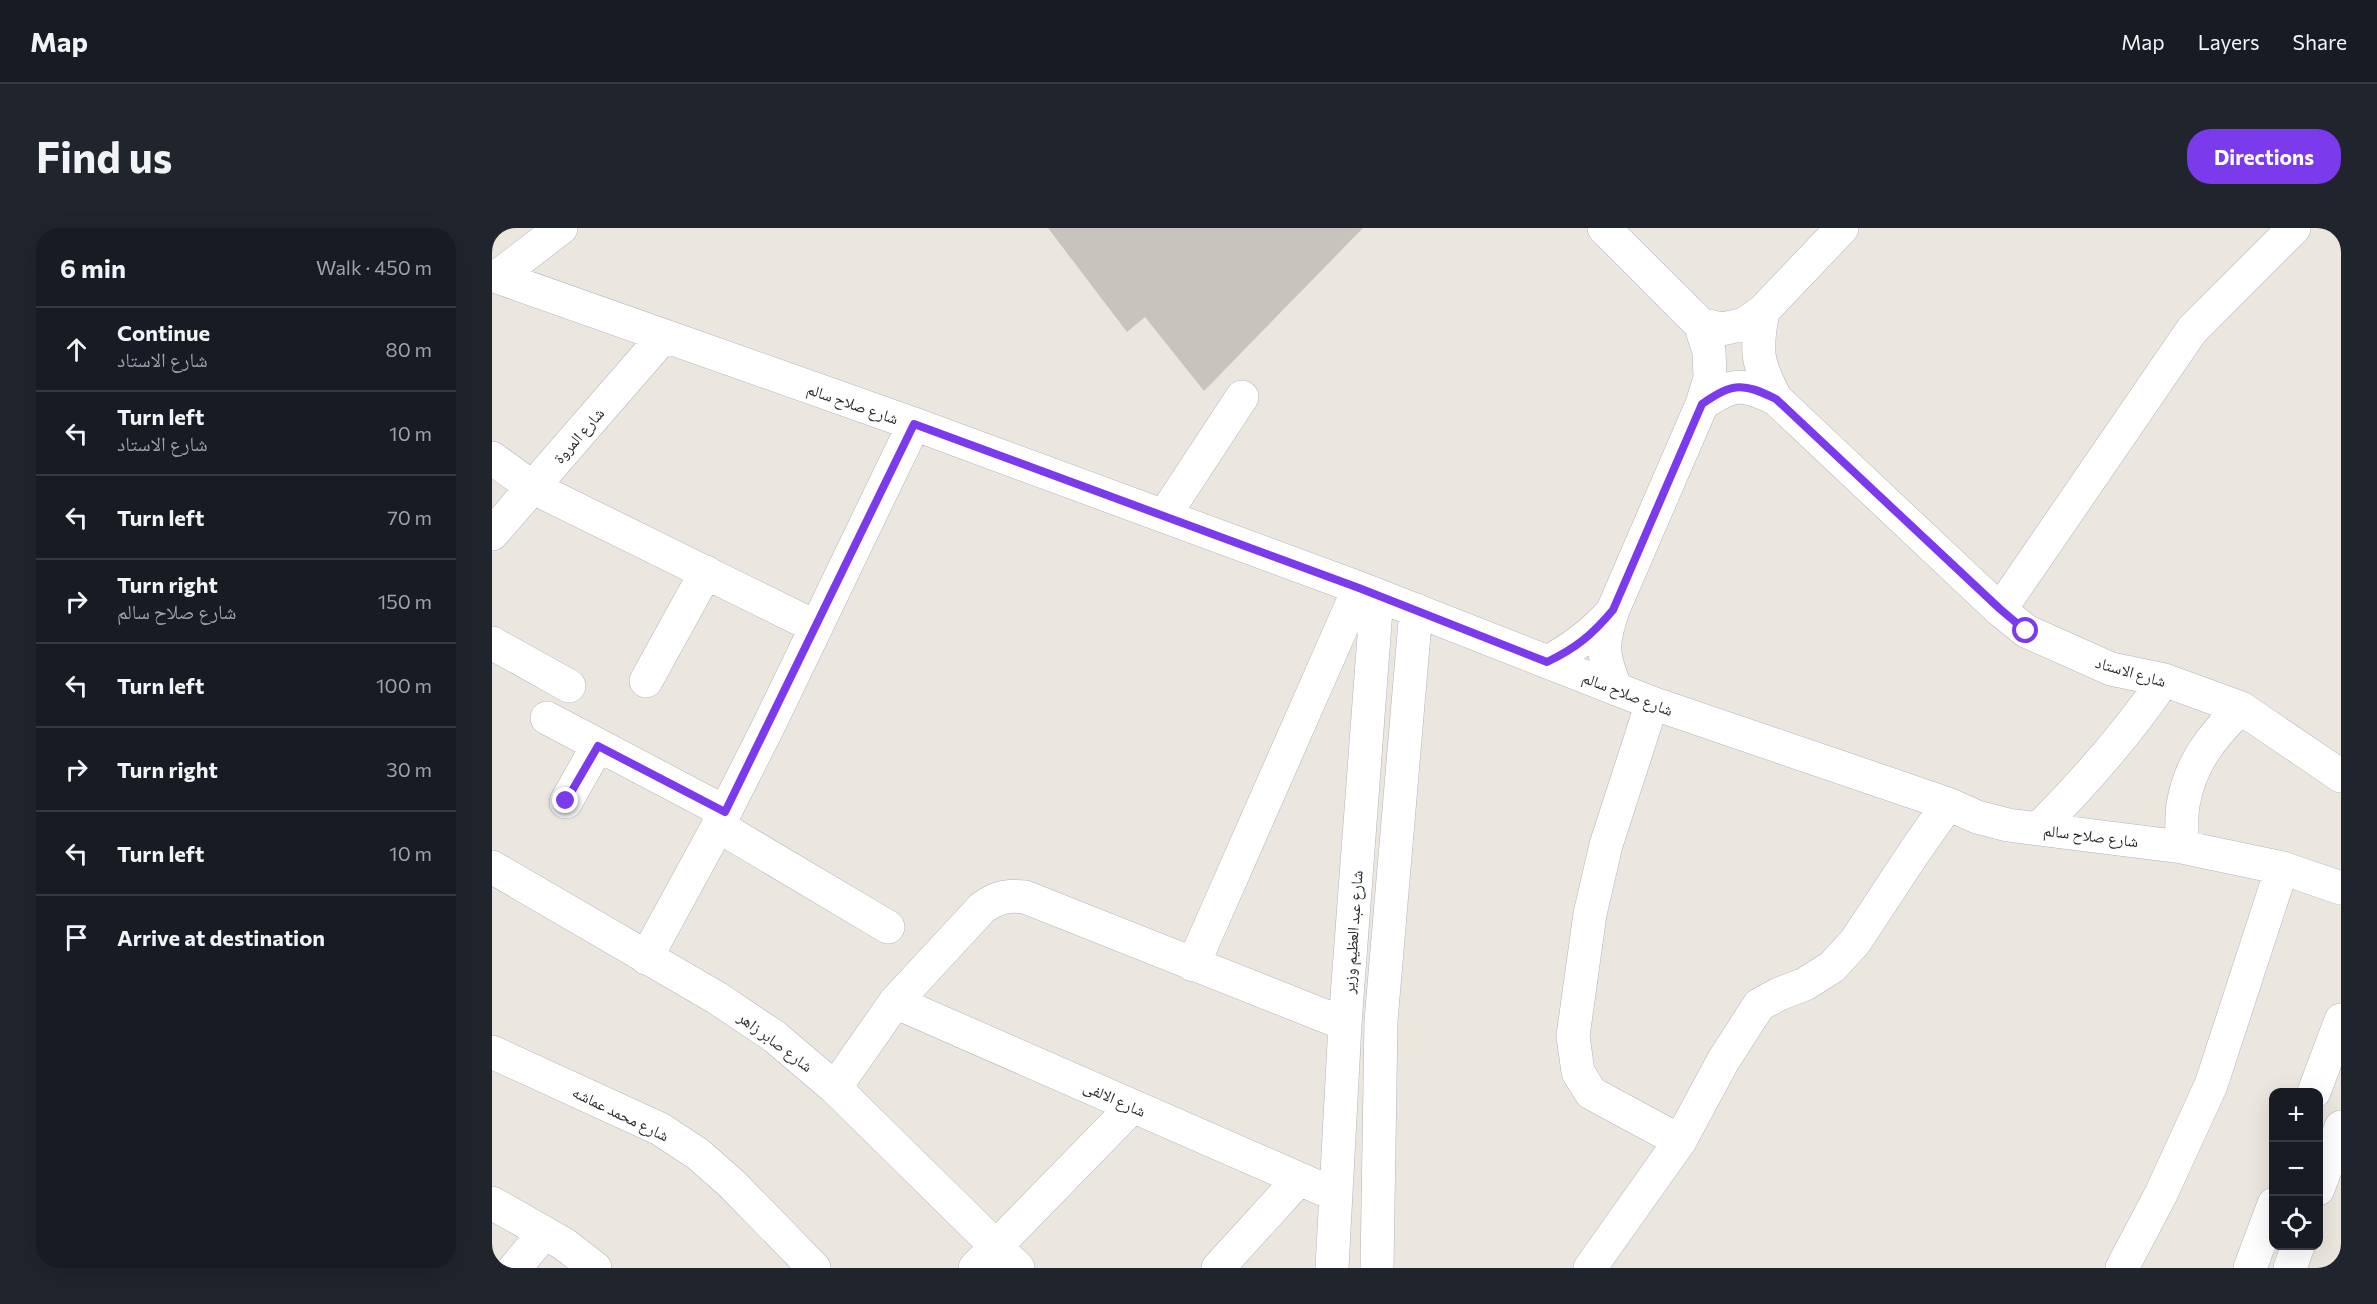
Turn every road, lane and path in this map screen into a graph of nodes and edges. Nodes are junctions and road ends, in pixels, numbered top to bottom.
1 (561, 228) edge
2 (1604, 228) edge
3 (1842, 228) edge
4 (2294, 228) edge
5 (495, 276) edge
6 (1763, 311) junction
7 (1700, 324) junction
8 (664, 336) junction
9 (1242, 397) dead end
10 (1776, 399) junction
11 (1702, 404) junction
12 (914, 424) junction
13 (492, 458) edge
14 (532, 486) junction
15 (1164, 516) junction
16 (492, 534) edge
17 (706, 573) junction
18 (1368, 592) junction
19 (2000, 609) junction
20 (1416, 610) junction
21 (1613, 610) junction
22 (816, 627) junction
23 (492, 643) edge
24 (1547, 662) junction
25 (2164, 680) junction
26 (646, 681) dead end
27 (569, 686) dead end
28 (1616, 689) junction
29 (1652, 703) junction
30 (2241, 708) junction
31 (547, 718) dead end
32 (598, 746) junction
33 (2341, 776) edge
34 (566, 801) dead end
35 (1948, 804) junction
36 (722, 819) junction
37 (2039, 828) junction
38 (2182, 847) junction
39 (492, 867) edge
40 (2282, 868) junction
41 (2328, 884) edge
42 (2341, 902) edge
43 (888, 927) dead end
44 (646, 958) junction
45 (1192, 965) junction
46 (895, 1002) junction
47 (2341, 1020) edge
48 (1345, 1024) junction
49 (492, 1052) edge
50 (836, 1088) junction
51 (2316, 1088) edge
52 (1133, 1106) junction
53 (2341, 1127) edge
54 (1680, 1141) junction
55 (2323, 1178) edge
56 (1299, 1179) junction
57 (1336, 1195) junction
58 (492, 1203) edge
59 (2269, 1217) edge
60 (544, 1233) junction
61 (2296, 1250) edge
62 (996, 1261) edge
63 (1336, 1264) edge
64 (1375, 1266) edge
65 (515, 1268) edge
66 (595, 1268) edge
67 (814, 1268) edge
68 (1218, 1268) edge
69 (1590, 1268) edge
70 (2122, 1268) edge
71 (2250, 1268) edge
72 (2290, 1268) edge

1 - 5 street
2 - 7 street
3 - 6 street
4 - 19 street
5 - 8 street, شارع صلاح سالم
6 - 7 street
6 - 10 street, شارع الاستاد
7 - 11 street
8 - 12 street, شارع صلاح سالم
8 - 14 street, شارع المروة
9 - 15 street
10 - 11 street, شارع الاستاد
10 - 19 street, شارع الاستاد
11 - 21 street
12 - 15 street, شارع صلاح سالم
12 - 22 street
13 - 14 street
14 - 16 street, شارع المروة
14 - 17 street
15 - 18 street, شارع صلاح سالم
17 - 22 street
17 - 26 street
18 - 20 street, شارع صلاح سالم
18 - 45 street
18 - 48 street, شارع عبد العظيم وزير
19 - 25 street, شارع الاستاد
20 - 24 street, شارع صلاح سالم
20 - 64 street
21 - 24 street
21 - 28 street
22 - 36 street
23 - 27 street
24 - 28 street, شارع صلاح سالم
25 - 30 street, شارع الاستاد
25 - 37 street
28 - 29 street, شارع صلاح سالم
29 - 35 street, شارع صلاح سالم
29 - 54 street
30 - 33 street, شارع الاستاد
30 - 38 street
31 - 32 street
32 - 34 street
32 - 36 street
35 - 37 street, شارع صلاح سالم
35 - 54 street
36 - 43 street
36 - 44 street
37 - 38 street, شارع صلاح سالم
38 - 40 street, شارع صلاح سالم
39 - 44 street, شارع صابر زاهر
40 - 41 street, شارع صلاح سالم
40 - 70 street
41 - 42 street
44 - 50 street, شارع صابر زاهر
45 - 46 street
45 - 48 street
46 - 50 street
46 - 52 street, شارع الالفى
47 - 51 street
48 - 57 street, شارع عبد العظيم وزير
49 - 67 street, شارع محمد عماشه
50 - 62 street, شارع صابر زاهر
52 - 56 street, شارع الالفى
52 - 62 street
53 - 55 street
54 - 69 street
56 - 57 street, شارع الالفى
56 - 68 street
57 - 63 street, شارع عبد العظيم وزير
58 - 60 street
59 - 71 street
60 - 65 street
60 - 66 street
61 - 72 street

